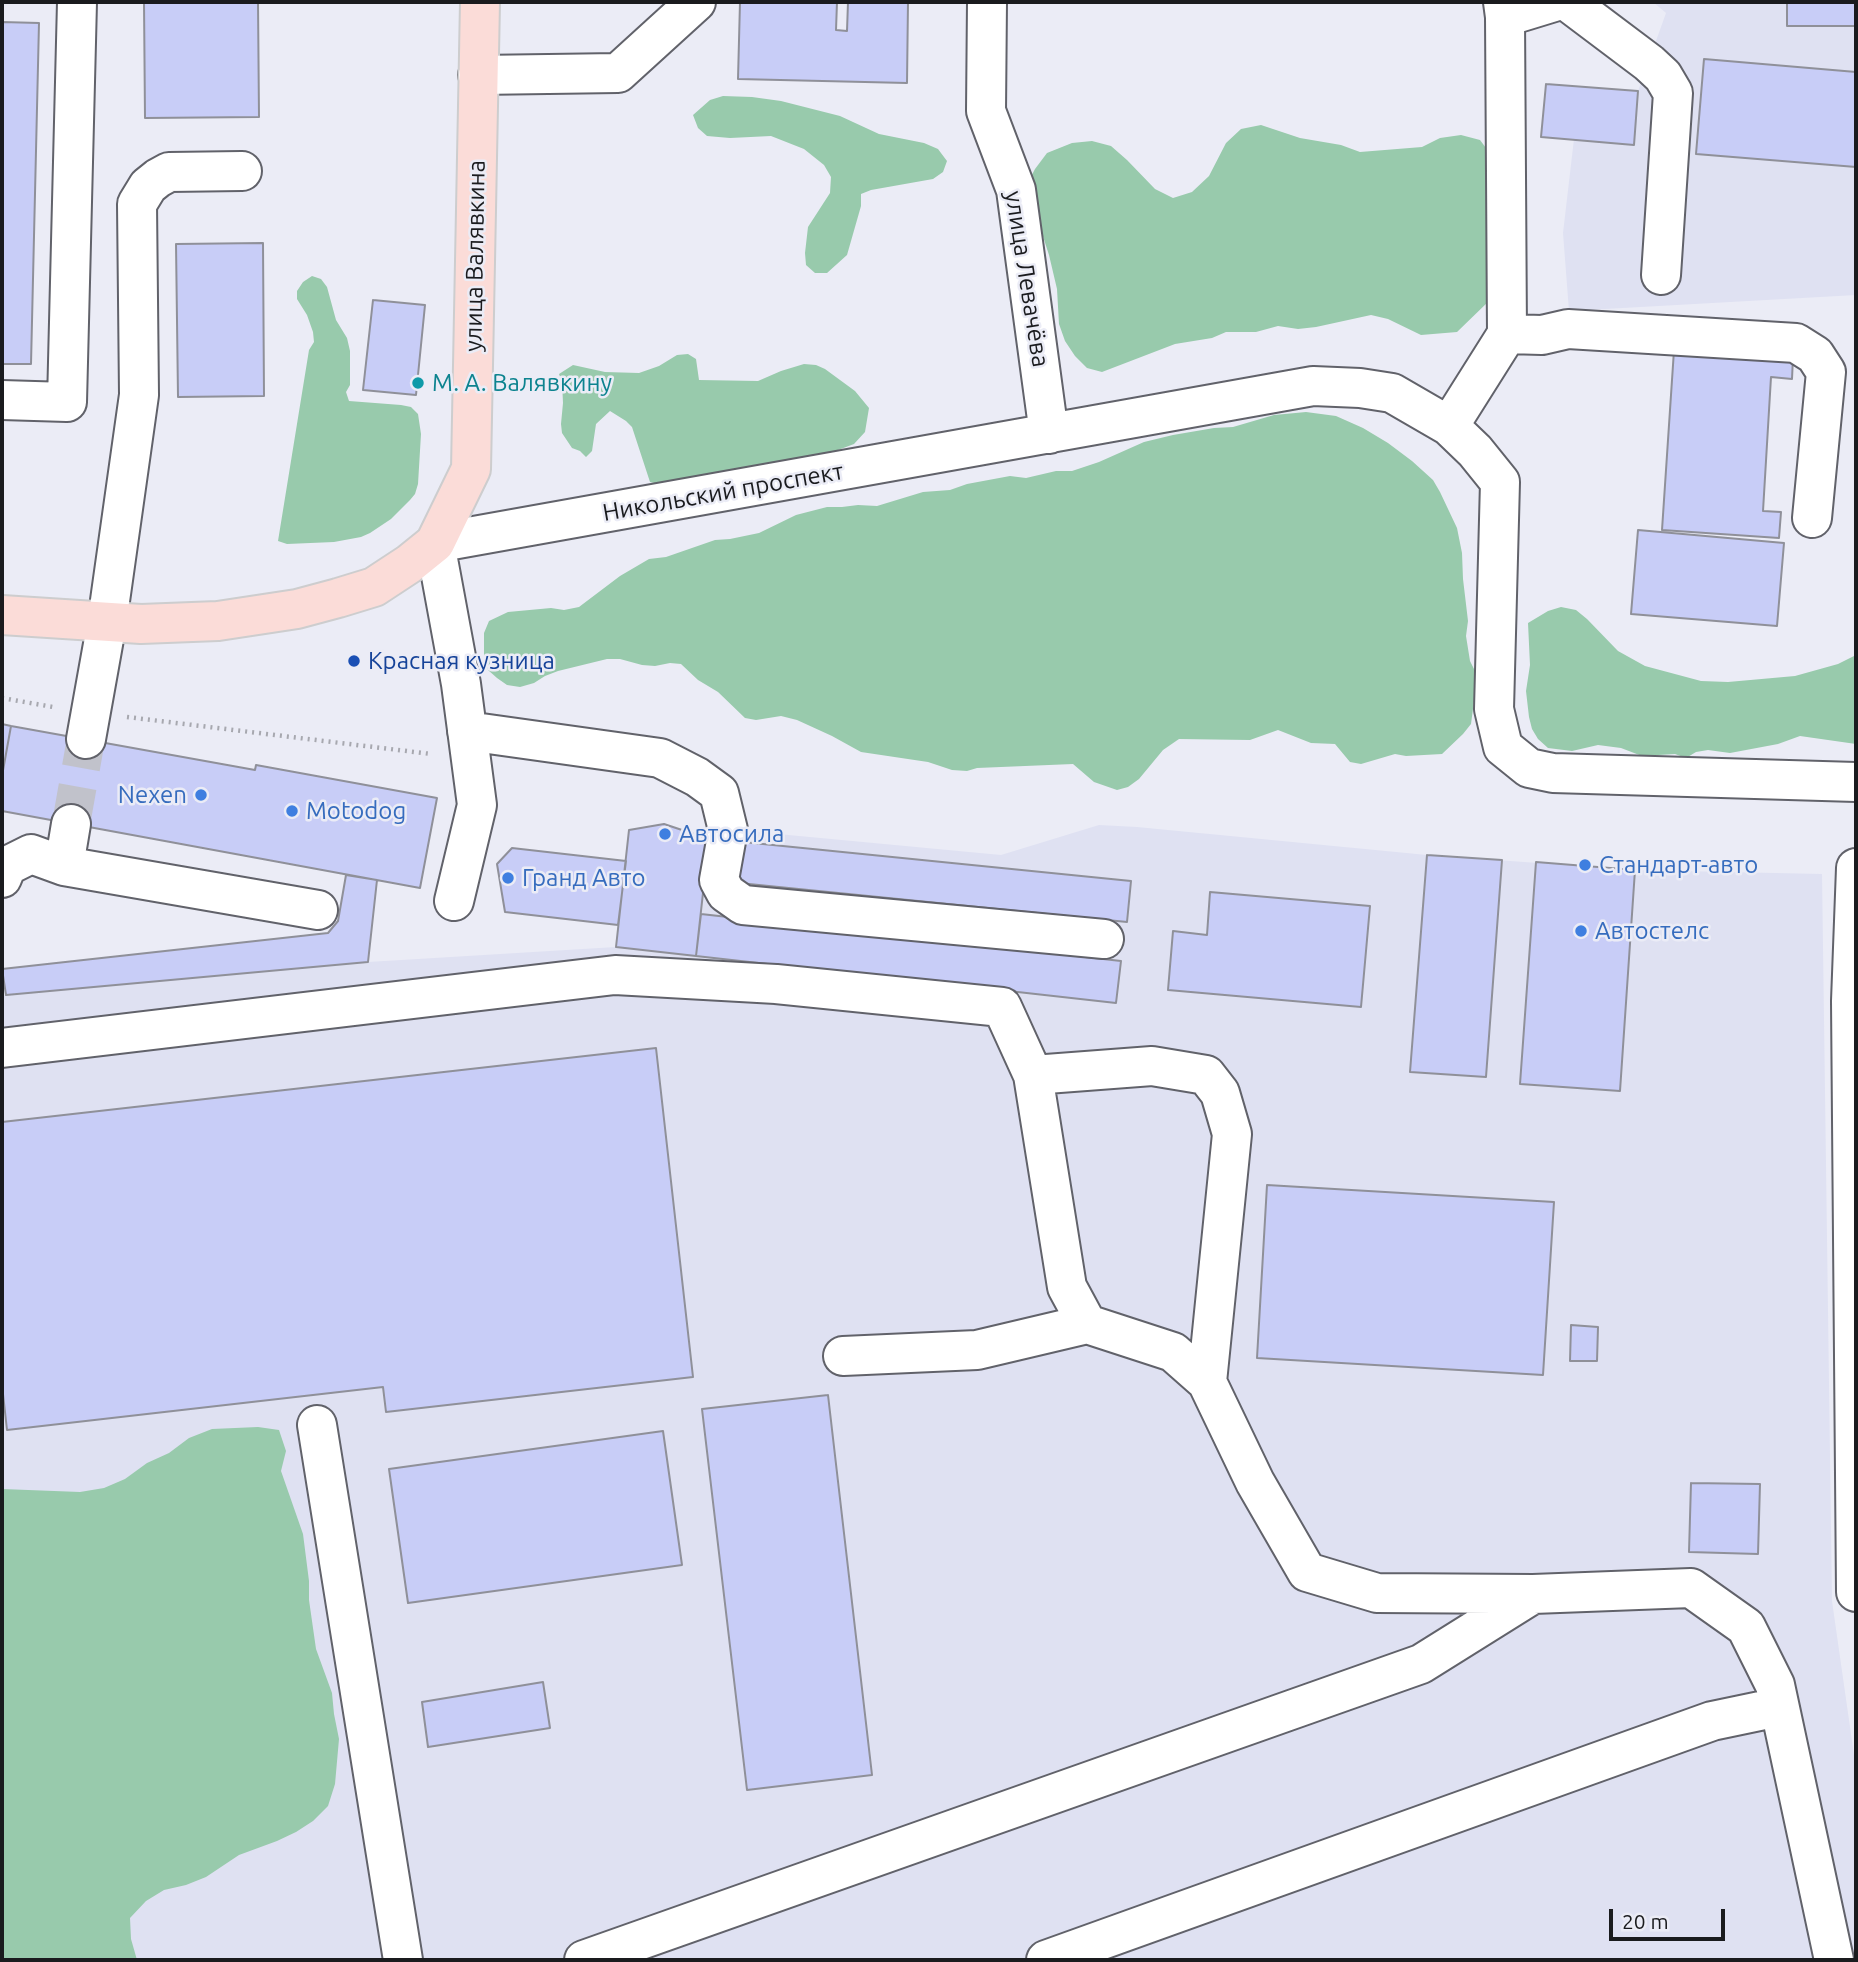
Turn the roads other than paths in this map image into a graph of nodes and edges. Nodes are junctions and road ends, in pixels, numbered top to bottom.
1 (77, 2) edge
2 (480, 2) edge
3 (696, 2) edge
4 (987, 2) edge
5 (1554, 2) edge
6 (1568, 2) edge
7 (1504, 9) edge
8 (478, 75) junction
9 (242, 171) dead end
10 (1661, 275) dead end
11 (1507, 334) junction
12 (2, 400) edge
13 (1449, 426) junction
14 (1049, 434) junction
15 (1812, 518) dead end
16 (436, 543) junction
17 (2, 615) edge
18 (107, 622) junction
19 (88, 726) tunnel mouth
20 (469, 745) junction
21 (1856, 782) edge
22 (71, 824) tunnel mouth
23 (64, 866) junction
24 (1856, 868) edge
25 (2, 878) edge
26 (454, 901) dead end
27 (318, 910) dead end
28 (1104, 939) dead end
29 (1853, 1001) edge
30 (2, 1048) edge
31 (1033, 1075) junction
32 (1087, 1324) junction
33 (842, 1356) dead end
34 (1207, 1382) junction
35 (317, 1425) dead end
36 (1856, 1592) edge
37 (1533, 1594) junction
38 (1779, 1707) junction
39 (404, 1960) edge
40 (584, 1960) edge
41 (1046, 1960) edge
42 (1834, 1960) edge

1 - 12 street
2 - 8 main road, улица Валявкина
3 - 8 street
4 - 14 street, улица Левачёва
5 - 7 street
6 - 10 street
7 - 11 street
8 - 16 main road, улица Валявкина
9 - 18 street
11 - 13 street
11 - 15 street
13 - 14 street, Никольский проспект
13 - 21 street, Никольский проспект
14 - 16 street, Никольский проспект
16 - 18 main road, Никольский проспект
16 - 20 street
17 - 18 main road, Никольский проспект
18 - 19 street
20 - 26 street
20 - 28 street
22 - 23 street
23 - 25 street
23 - 27 street
24 - 29 street
29 - 36 street
30 - 31 street
31 - 32 street
31 - 34 street
32 - 33 street
32 - 34 street
34 - 37 street
35 - 39 street
37 - 38 street
37 - 40 street
38 - 41 street
38 - 42 street

